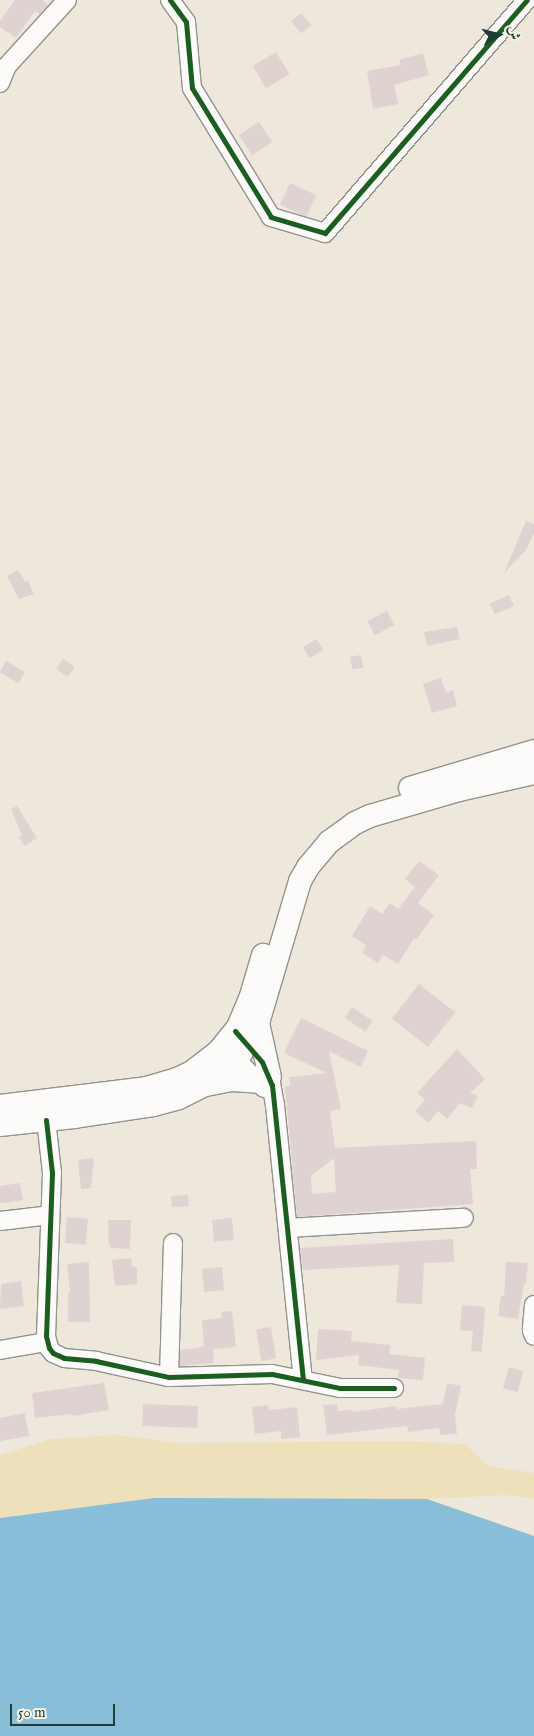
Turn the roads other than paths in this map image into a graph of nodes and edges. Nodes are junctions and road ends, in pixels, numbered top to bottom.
1 (67, 0) edge
2 (170, 0) edge
3 (527, 0) edge
4 (0, 83) edge
5 (534, 751) edge
6 (534, 773) edge
7 (258, 1023) junction
8 (235, 1045) junction
9 (265, 1079) junction
10 (206, 1085) junction
11 (0, 1106) edge
12 (46, 1120) junction
13 (0, 1125) edge
14 (50, 1215) junction
15 (464, 1218) dead end
16 (0, 1221) edge
17 (288, 1228) junction
18 (173, 1243) dead end
19 (534, 1305) edge
20 (534, 1336) edge
21 (46, 1342) junction
22 (0, 1350) edge
23 (169, 1377) junction
24 (303, 1379) junction
25 (394, 1388) dead end

1 - 4 street
2 - 3 street
5 - 8 main road
6 - 7 main road
7 - 8 main road
7 - 9 main road
8 - 9 street
8 - 10 main road
8 - 11 main road
9 - 10 main road
9 - 17 street
10 - 12 main road
12 - 13 main road
12 - 14 street
14 - 16 street
14 - 21 street
15 - 17 street
17 - 24 street
18 - 23 street
19 - 20 street
21 - 22 street
21 - 23 street
23 - 24 street
24 - 25 street

